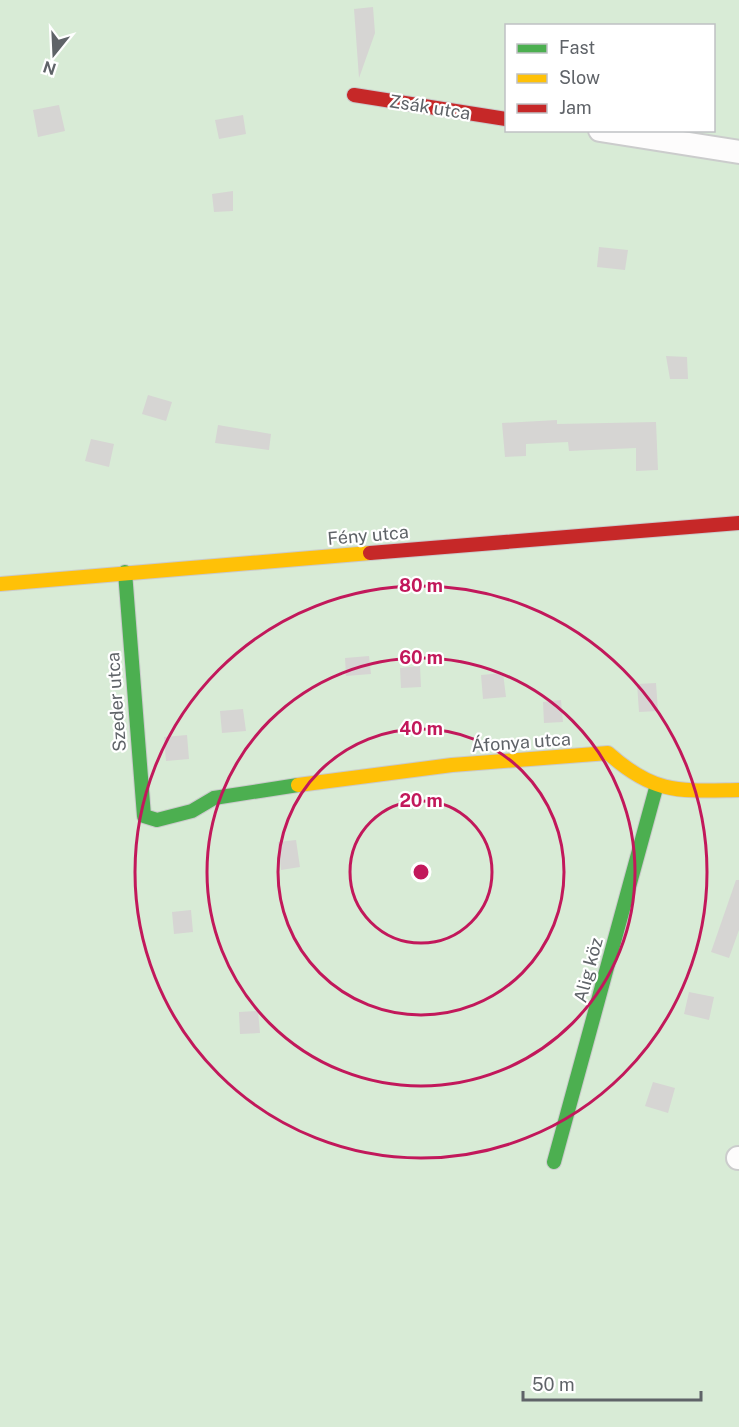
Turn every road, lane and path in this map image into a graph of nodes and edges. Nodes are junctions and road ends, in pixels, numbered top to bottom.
1 (354, 95) dead end
2 (505, 119) edge
3 (613, 132) edge
4 (739, 152) edge
5 (739, 523) edge
6 (125, 572) junction
7 (0, 584) edge
8 (656, 788) junction
9 (739, 790) edge
10 (157, 820) joint
11 (554, 1162) dead end

1 - 2 street, Zsák utca
3 - 4 street
5 - 6 street, Fény utca
6 - 7 street, Fény utca
6 - 10 street, Szeder utca
8 - 9 street, Áfonya utca
8 - 10 street, Áfonya utca
8 - 11 street, Alig köz

